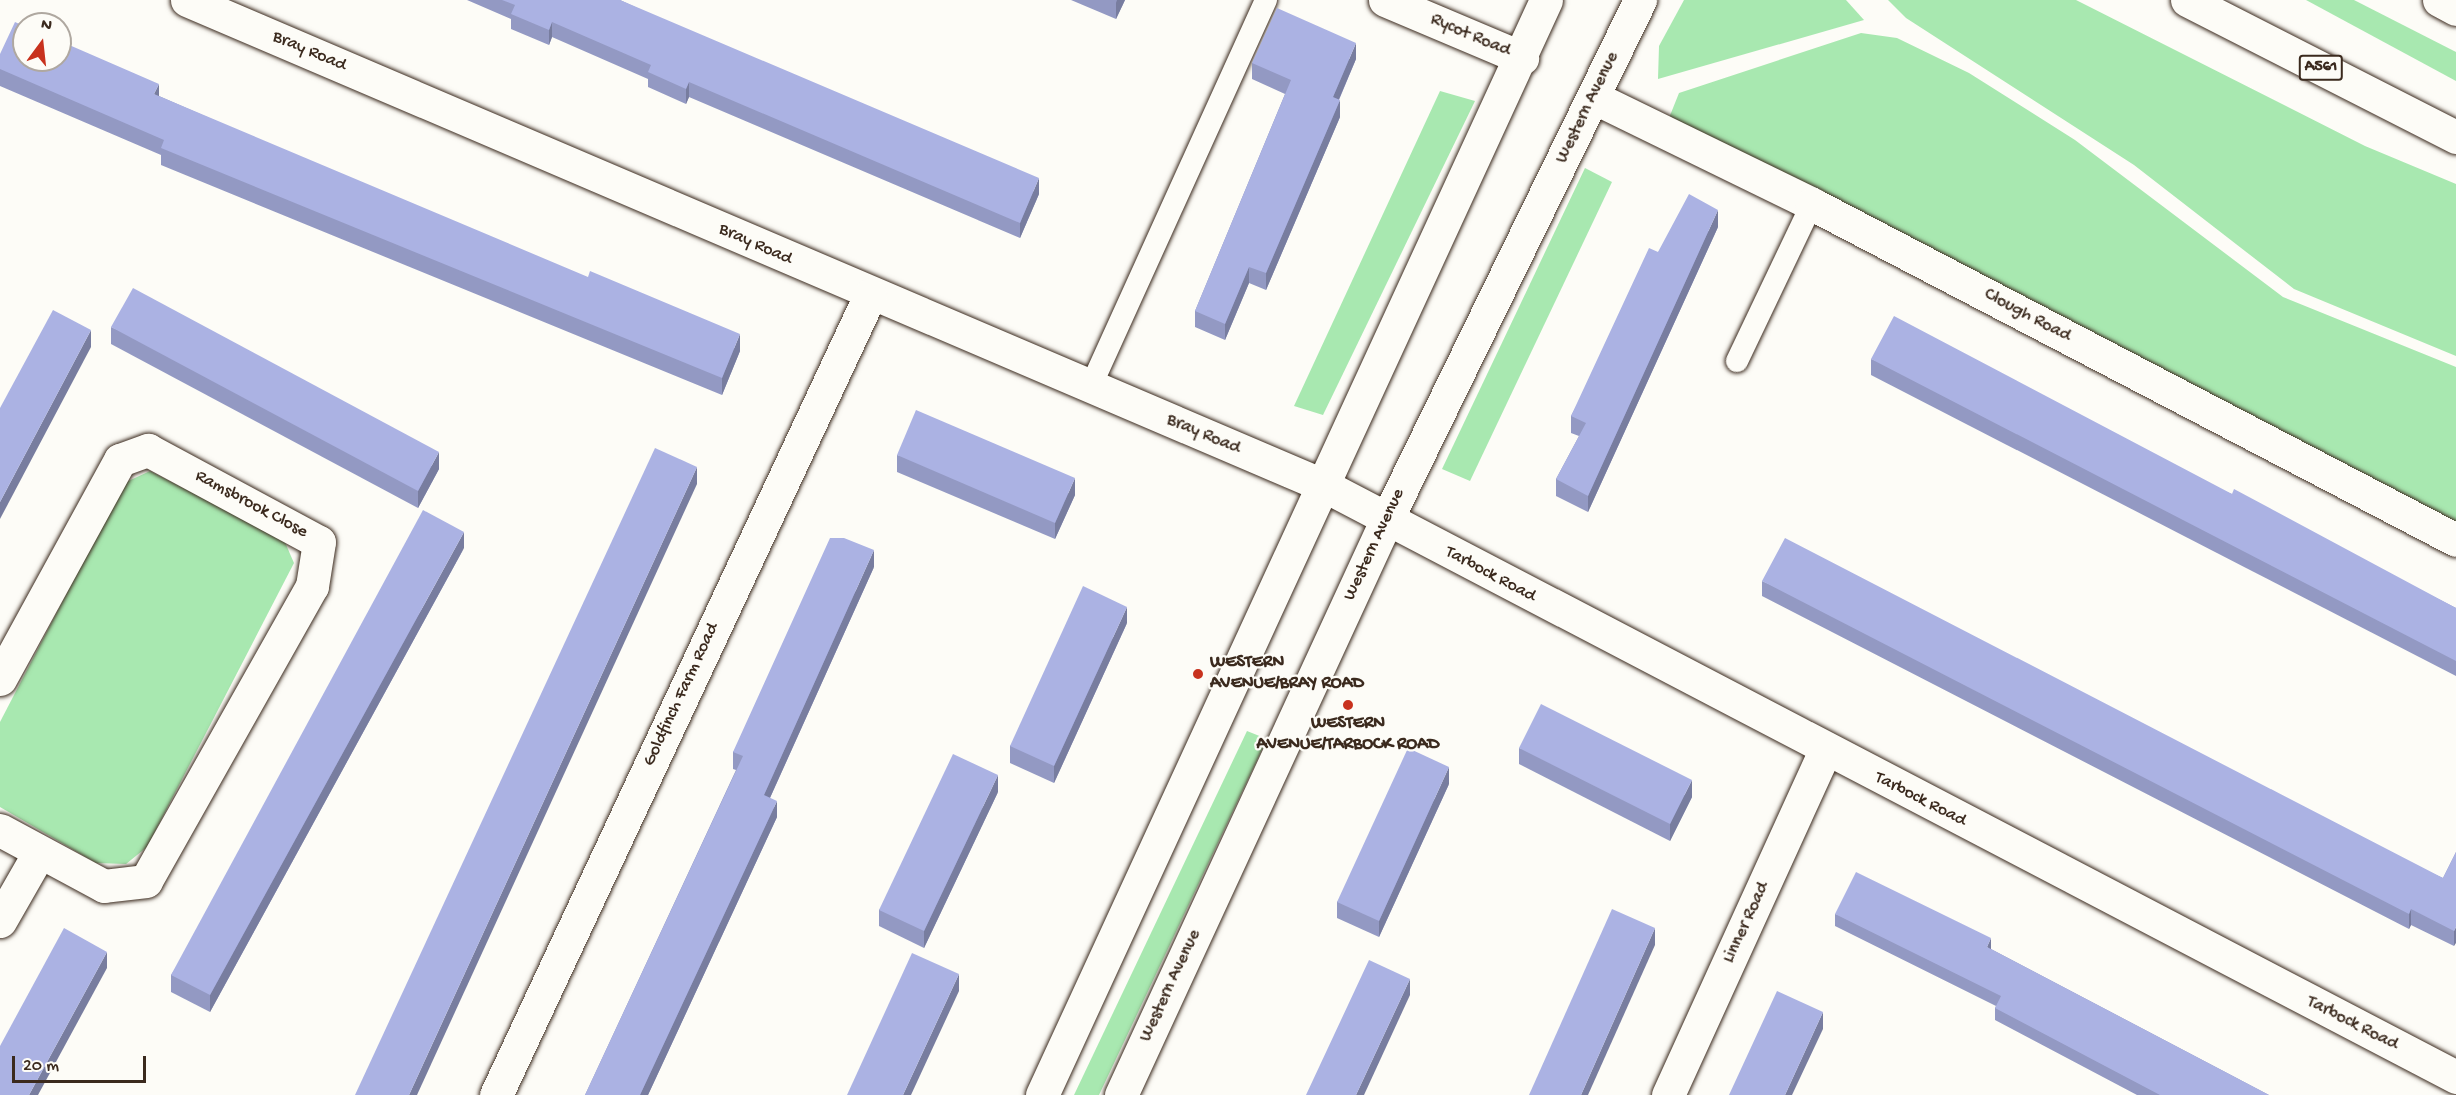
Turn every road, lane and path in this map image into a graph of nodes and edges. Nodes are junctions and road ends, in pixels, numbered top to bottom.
1 (187, 0) edge
2 (1266, 0) edge
3 (1385, 0) edge
4 (1640, 0) edge
5 (2187, 0) edge
6 (2439, 0) edge
7 (1544, 3) edge
8 (2456, 9) edge
9 (2233, 14) edge
10 (1522, 58) junction
11 (1595, 98) junction
12 (2456, 137) edge
13 (1812, 204) junction
14 (870, 295) junction
15 (1737, 361) dead end
16 (1090, 388) junction
17 (1326, 486) junction
18 (1386, 521) junction
19 (2456, 540) edge
20 (0, 680) edge
21 (1826, 751) junction
22 (0, 830) edge
23 (39, 853) junction
24 (0, 921) edge
25 (2454, 1071) edge
26 (496, 1095) edge
27 (1042, 1095) edge
28 (1121, 1095) edge
29 (1668, 1095) edge

1 - 14 main road, Bray Road
2 - 16 lane
3 - 10 main road, Rycot Road
4 - 11 main road, Western Avenue
5 - 9 main road, A561
6 - 8 main road
7 - 10 main road
9 - 12 main road, A561
10 - 17 main road
11 - 13 main road, Clough Road
11 - 18 main road, Western Avenue
13 - 15 lane
13 - 19 main road, Clough Road
14 - 16 main road, Bray Road
14 - 26 main road, Goldfinch Farm Road
16 - 17 main road, Bray Road
17 - 18 main road, Bray Road
17 - 27 main road
18 - 21 main road, Tarbock Road
18 - 28 main road, Western Avenue
20 - 23 main road, Ramsbrook Close
21 - 25 main road, Tarbock Road
21 - 29 main road, Linner Road
22 - 23 main road, Ramsbrook Close
23 - 24 main road

